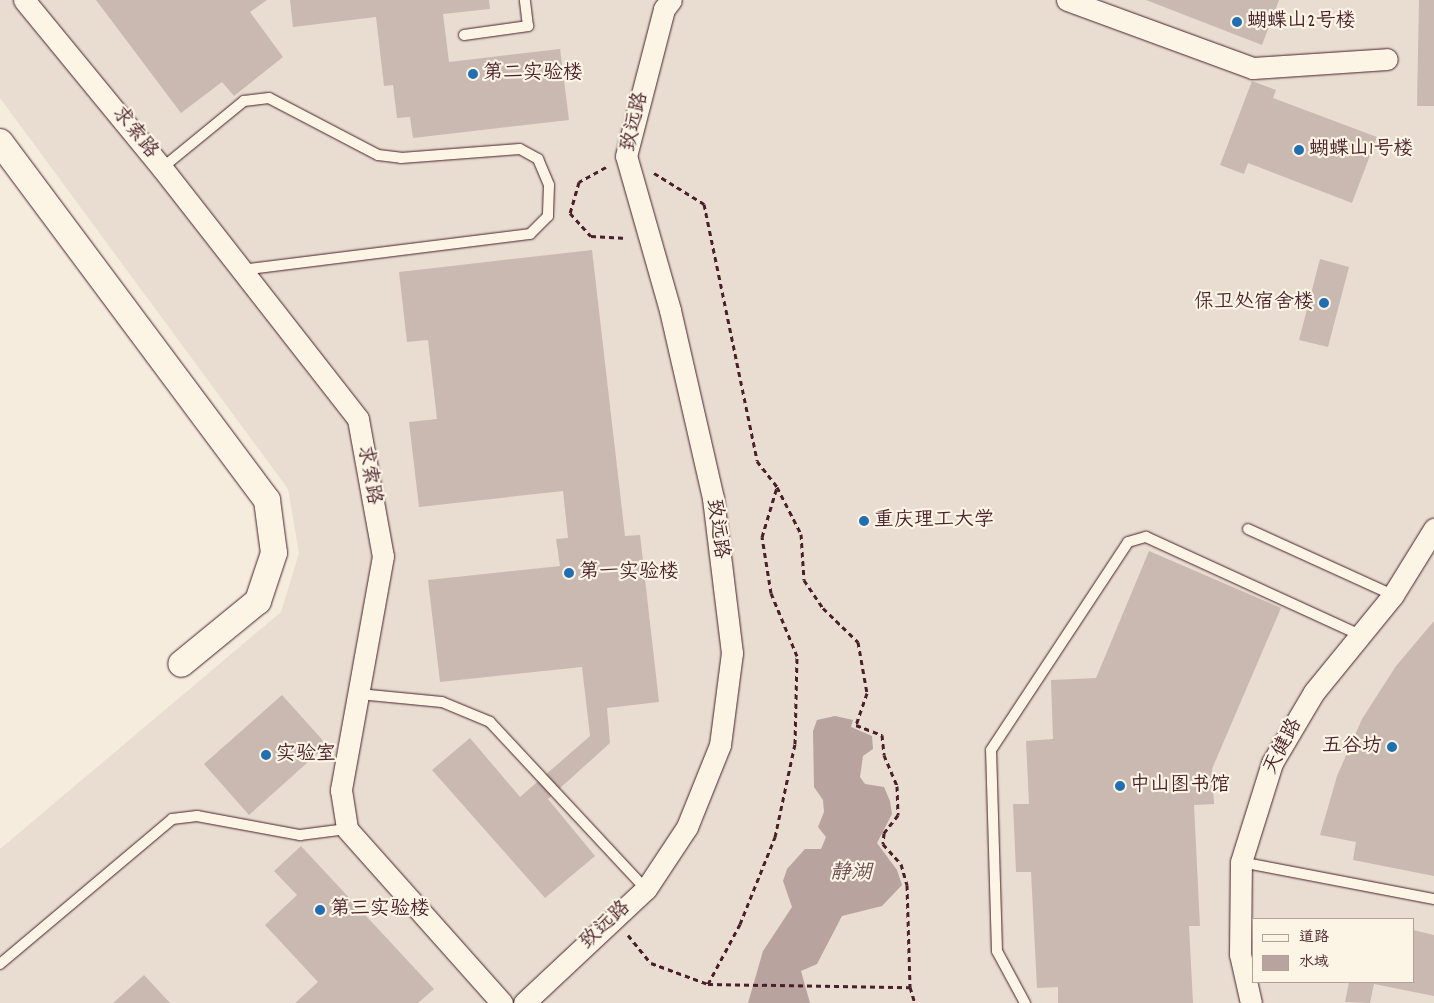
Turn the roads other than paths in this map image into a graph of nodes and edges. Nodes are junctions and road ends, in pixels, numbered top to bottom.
1 (24, 0) edge
2 (525, 0) edge
3 (671, 0) edge
4 (1067, 0) edge
5 (464, 35) dead end
6 (1387, 59) dead end
7 (0, 142) edge
8 (162, 168) junction
9 (242, 270) junction
10 (1248, 529) dead end
11 (1434, 529) edge
12 (1393, 595) junction
13 (1360, 635) junction
14 (181, 664) dead end
15 (359, 694) junction
16 (347, 828) junction
17 (1242, 862) junction
18 (646, 889) junction
19 (1434, 900) edge
20 (0, 964) edge
21 (502, 1003) edge
22 (524, 1003) edge
23 (1025, 1003) edge
24 (1250, 1003) edge

1 - 8 street, 求索路
2 - 5 lane
3 - 18 street, 致远路
4 - 6 street
7 - 14 street
8 - 9 street, 求索路
8 - 9 lane
9 - 15 street, 求索路
10 - 12 lane
11 - 12 street, 天健路
12 - 13 street, 天健路
13 - 17 street, 天健路
13 - 23 lane
15 - 16 street, 求索路
15 - 18 lane
16 - 20 lane
16 - 21 street
17 - 19 lane
17 - 24 street, 天健路
18 - 22 street, 致远路

